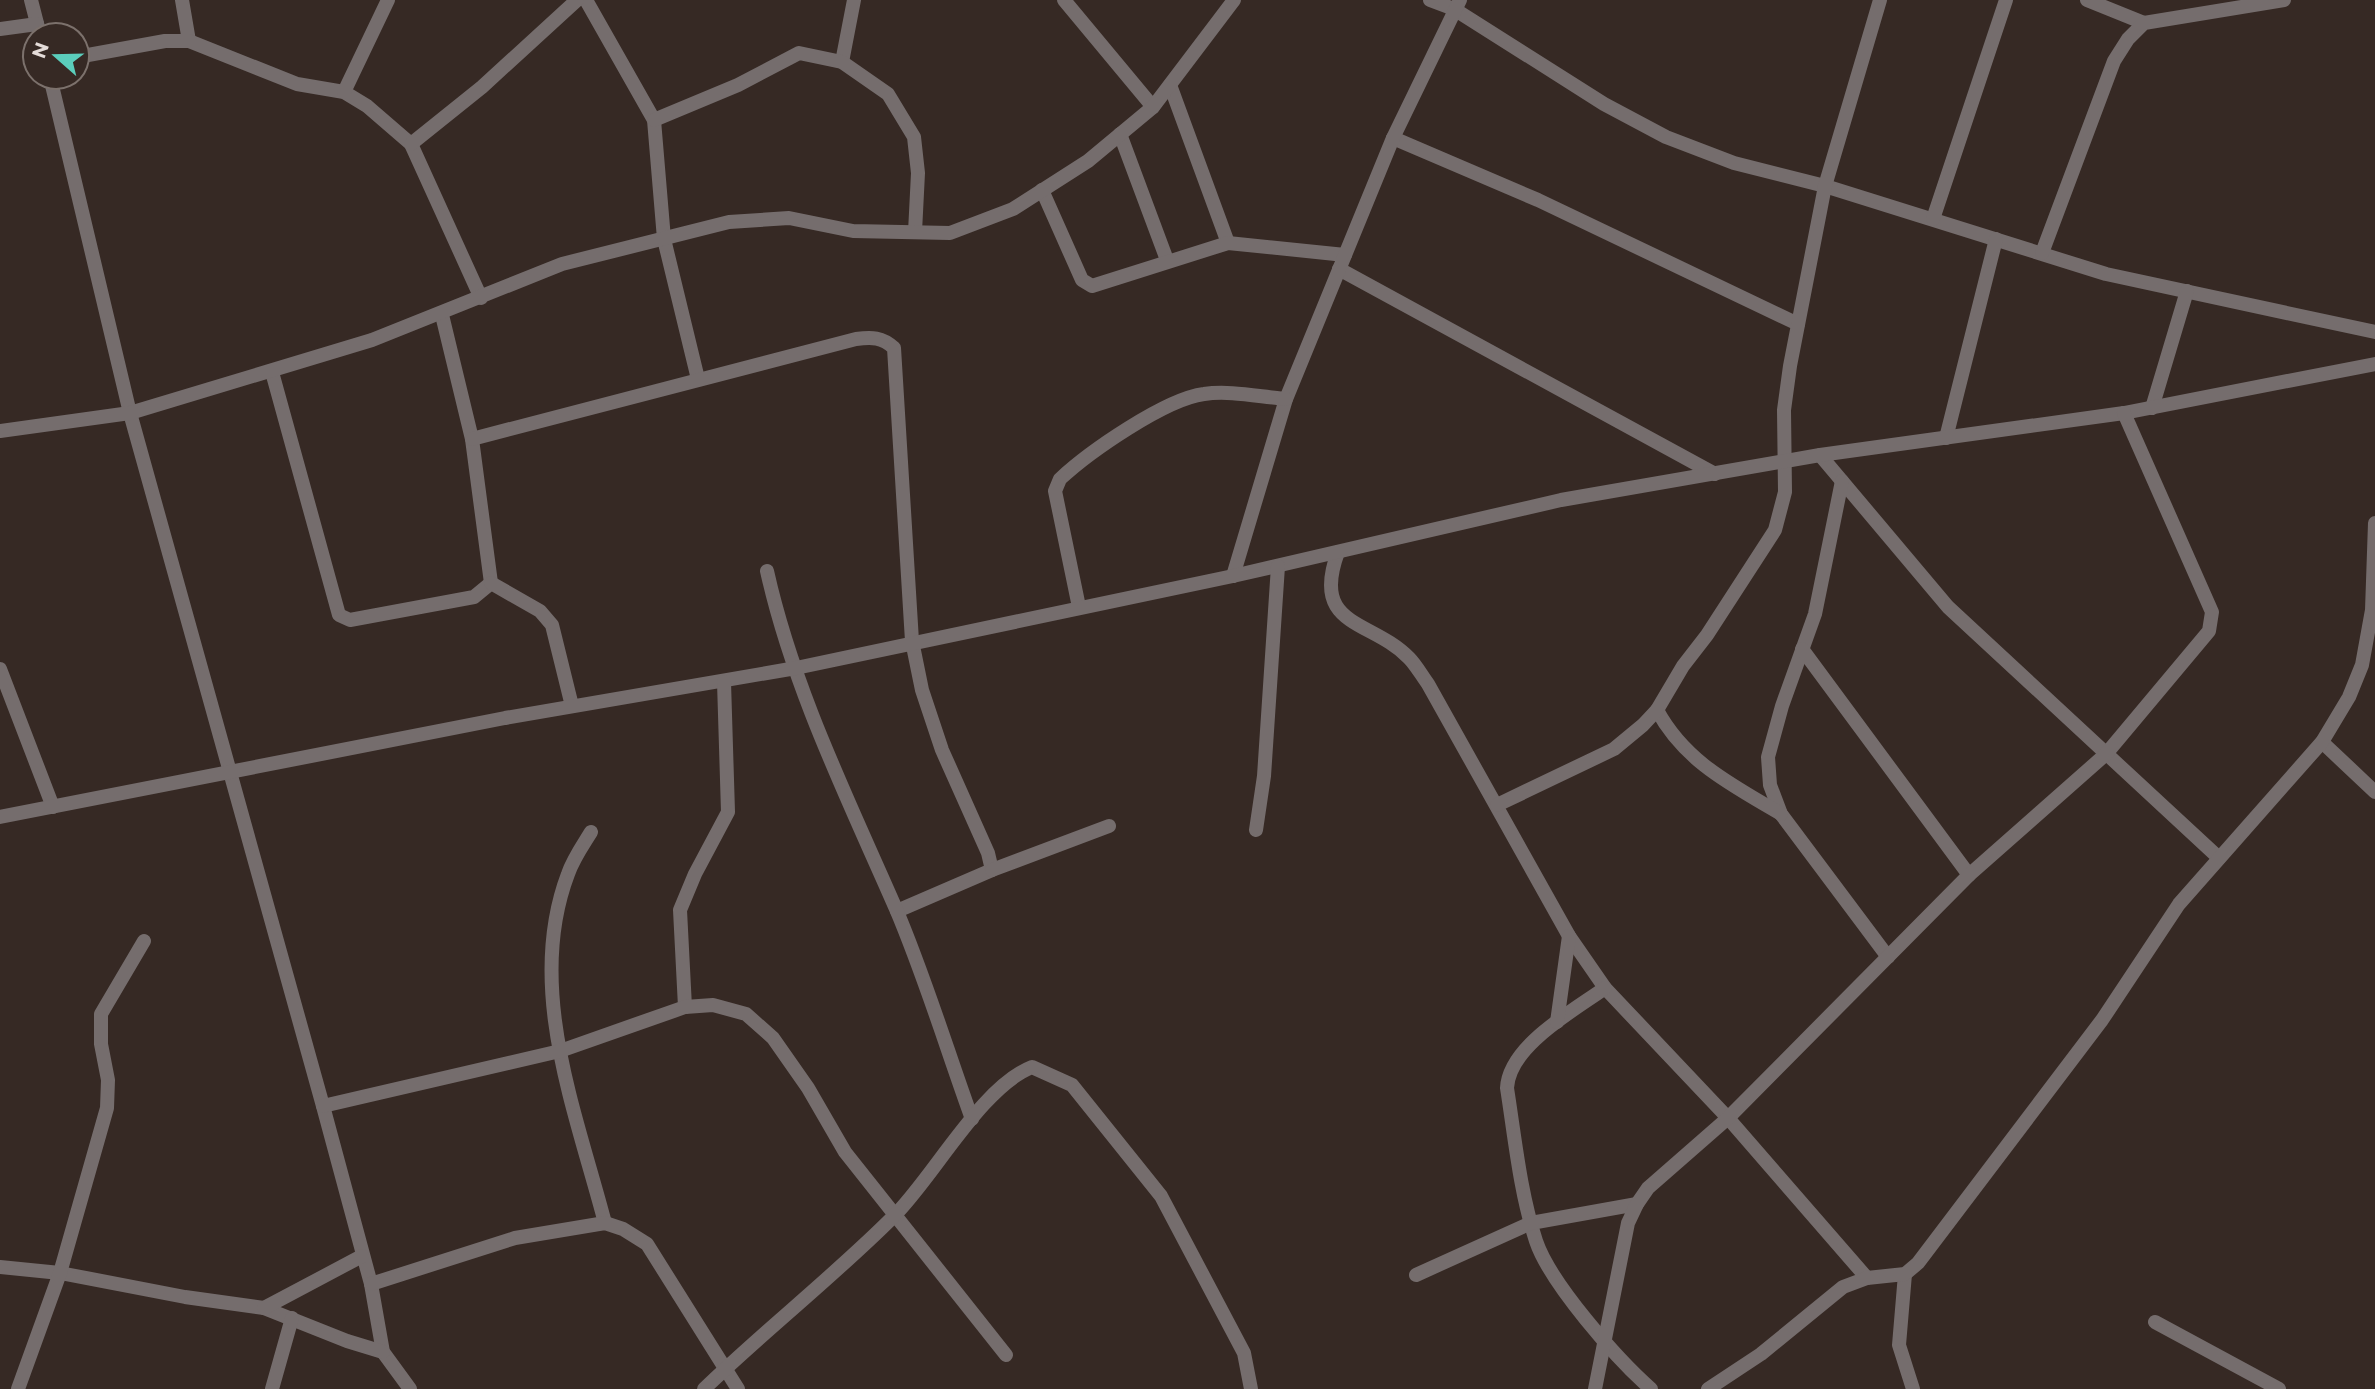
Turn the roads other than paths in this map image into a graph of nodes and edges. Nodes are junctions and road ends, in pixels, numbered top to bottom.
1 (31, 0) edge
2 (182, 0) edge
3 (388, 0) edge
4 (577, 0) edge
5 (586, 0) edge
6 (854, 0) edge
7 (1064, 0) edge
8 (1234, 0) edge
9 (1430, 0) edge
10 (1880, 0) edge
11 (2007, 0) edge
12 (2087, 0) edge
13 (2284, 0) edge
14 (1457, 5) edge
15 (36, 21) edge
16 (2144, 23) junction
17 (0, 29) edge
18 (21, 30) edge
19 (189, 41) junction
20 (91, 54) edge
21 (842, 62) junction
22 (1170, 85) junction
23 (53, 91) edge
24 (344, 92) junction
25 (1153, 107) junction
26 (654, 120) junction
27 (1120, 134) junction
28 (1393, 138) junction
29 (411, 144) junction
30 (1825, 186) junction
31 (1042, 190) junction
32 (1933, 219) junction
33 (915, 232) junction
34 (664, 239) junction
35 (1996, 239) junction
36 (1228, 243) junction
37 (2042, 253) junction
38 (1345, 255) junction
39 (1167, 260) junction
40 (1339, 269) junction
41 (2186, 291) junction
42 (481, 298) junction
43 (442, 315) junction
44 (1798, 324) junction
45 (2375, 332) edge
46 (2375, 364) edge
47 (272, 372) junction
48 (698, 379) junction
49 (1286, 399) junction
50 (2152, 408) junction
51 (130, 412) junction
52 (2124, 413) junction
53 (0, 430) edge
54 (1946, 438) junction
55 (472, 439) junction
56 (1820, 455) junction
57 (1784, 462) junction
58 (1715, 474) junction
59 (1842, 481) junction
60 (2375, 523) edge
61 (1338, 552) junction
62 (1278, 566) junction
63 (768, 571) dead end
64 (1233, 576) junction
65 (492, 583) junction
66 (1079, 607) junction
67 (912, 641) junction
68 (1802, 649) junction
69 (796, 668) junction
70 (0, 669) edge
71 (724, 682) junction
72 (572, 706) junction
73 (1657, 710) junction
74 (2322, 742) junction
75 (2106, 754) junction
76 (231, 770) junction
77 (2375, 792) edge
78 (1497, 805) junction
79 (53, 807) junction
80 (1781, 814) junction
81 (0, 817) edge
82 (1109, 826) dead end
83 (1256, 830) dead end
84 (591, 832) dead end
85 (2220, 858) junction
86 (992, 870) junction
87 (1969, 875) junction
88 (897, 911) junction
89 (1569, 936) junction
90 (145, 941) dead end
91 (1888, 957) junction
92 (1605, 988) junction
93 (684, 1007) junction
94 (1557, 1022) junction
95 (560, 1051) junction
96 (323, 1106) junction
97 (1728, 1118) junction
98 (972, 1119) junction
99 (1637, 1204) junction
100 (894, 1216) junction
101 (605, 1223) junction
102 (1531, 1223) junction
103 (362, 1256) junction
104 (0, 1267) edge
105 (60, 1273) junction
106 (1905, 1274) junction
107 (1416, 1275) dead end
108 (1867, 1278) junction
109 (371, 1284) junction
110 (264, 1308) junction
111 (292, 1318) junction
112 (2155, 1322) dead end
113 (1605, 1343) junction
114 (383, 1352) junction
115 (1006, 1355) dead end
116 (724, 1370) junction
117 (19, 1389) edge
118 (272, 1389) edge
119 (410, 1389) edge
120 (704, 1389) edge
121 (738, 1389) edge
122 (1251, 1389) edge
123 (1595, 1389) edge
124 (1651, 1389) edge
125 (1708, 1389) edge
126 (1913, 1389) edge
127 (2279, 1389) edge

1 - 15 street
2 - 19 street
3 - 24 street
4 - 29 street
5 - 26 street
6 - 21 street
7 - 25 street
8 - 22 street
9 - 14 street
10 - 30 street
11 - 32 street
12 - 16 street
13 - 16 street
14 - 28 street
14 - 30 street
16 - 37 street
17 - 18 street
19 - 20 street
19 - 24 street
21 - 26 street
21 - 33 street
22 - 25 street
22 - 36 street
23 - 51 street
24 - 29 street
25 - 27 street
26 - 34 street
27 - 31 street
27 - 39 street
28 - 38 street
28 - 44 street
29 - 42 street
30 - 32 street
30 - 44 street
31 - 33 street
31 - 39 street
32 - 35 street
33 - 34 street
34 - 42 street
34 - 48 street
35 - 37 street
35 - 54 street
36 - 38 street
36 - 39 street
37 - 41 street
38 - 40 street
40 - 49 street
40 - 58 street
41 - 45 street
41 - 50 street
42 - 43 street
43 - 47 street
43 - 55 street
44 - 57 street
46 - 50 street
47 - 51 street
47 - 65 street
48 - 55 street
48 - 67 street
49 - 64 street
49 - 66 street
50 - 52 street
51 - 53 street
51 - 76 street
52 - 54 street
52 - 75 street
54 - 56 street
55 - 65 street
56 - 57 street
56 - 59 street
57 - 58 street
57 - 73 street
58 - 61 street
59 - 68 street
59 - 75 street
60 - 74 street
61 - 62 street
61 - 78 street
62 - 64 street
62 - 83 street
63 - 69 street
64 - 66 street
65 - 72 street
66 - 67 street
67 - 69 street
67 - 86 street
68 - 80 street
68 - 87 street
69 - 71 street
69 - 88 street
70 - 79 street
71 - 72 street
71 - 93 street
72 - 76 street
73 - 78 street
73 - 80 street
74 - 77 street
74 - 85 street
75 - 85 street
75 - 87 street
76 - 79 street
76 - 96 street
78 - 89 street
79 - 81 street
80 - 91 street
82 - 86 street
84 - 95 street
85 - 106 street
86 - 88 street
87 - 91 street
88 - 98 street
89 - 92 street
89 - 94 street
90 - 105 street
91 - 97 street
92 - 94 street
92 - 97 street
93 - 95 street
93 - 100 street
94 - 102 street
95 - 96 street
95 - 101 street
96 - 103 street
97 - 99 street
97 - 108 street
98 - 100 street
98 - 122 street
99 - 102 street
99 - 113 street
100 - 115 street
100 - 116 street
101 - 109 street
101 - 116 street
102 - 107 street
102 - 113 street
103 - 109 street
103 - 110 street
104 - 105 street
105 - 110 street
105 - 117 street
106 - 108 street
106 - 126 street
108 - 125 street
109 - 114 street
110 - 111 street
111 - 114 street
111 - 118 street
112 - 127 street
113 - 123 street
113 - 124 street
114 - 119 street
116 - 120 street
116 - 121 street

